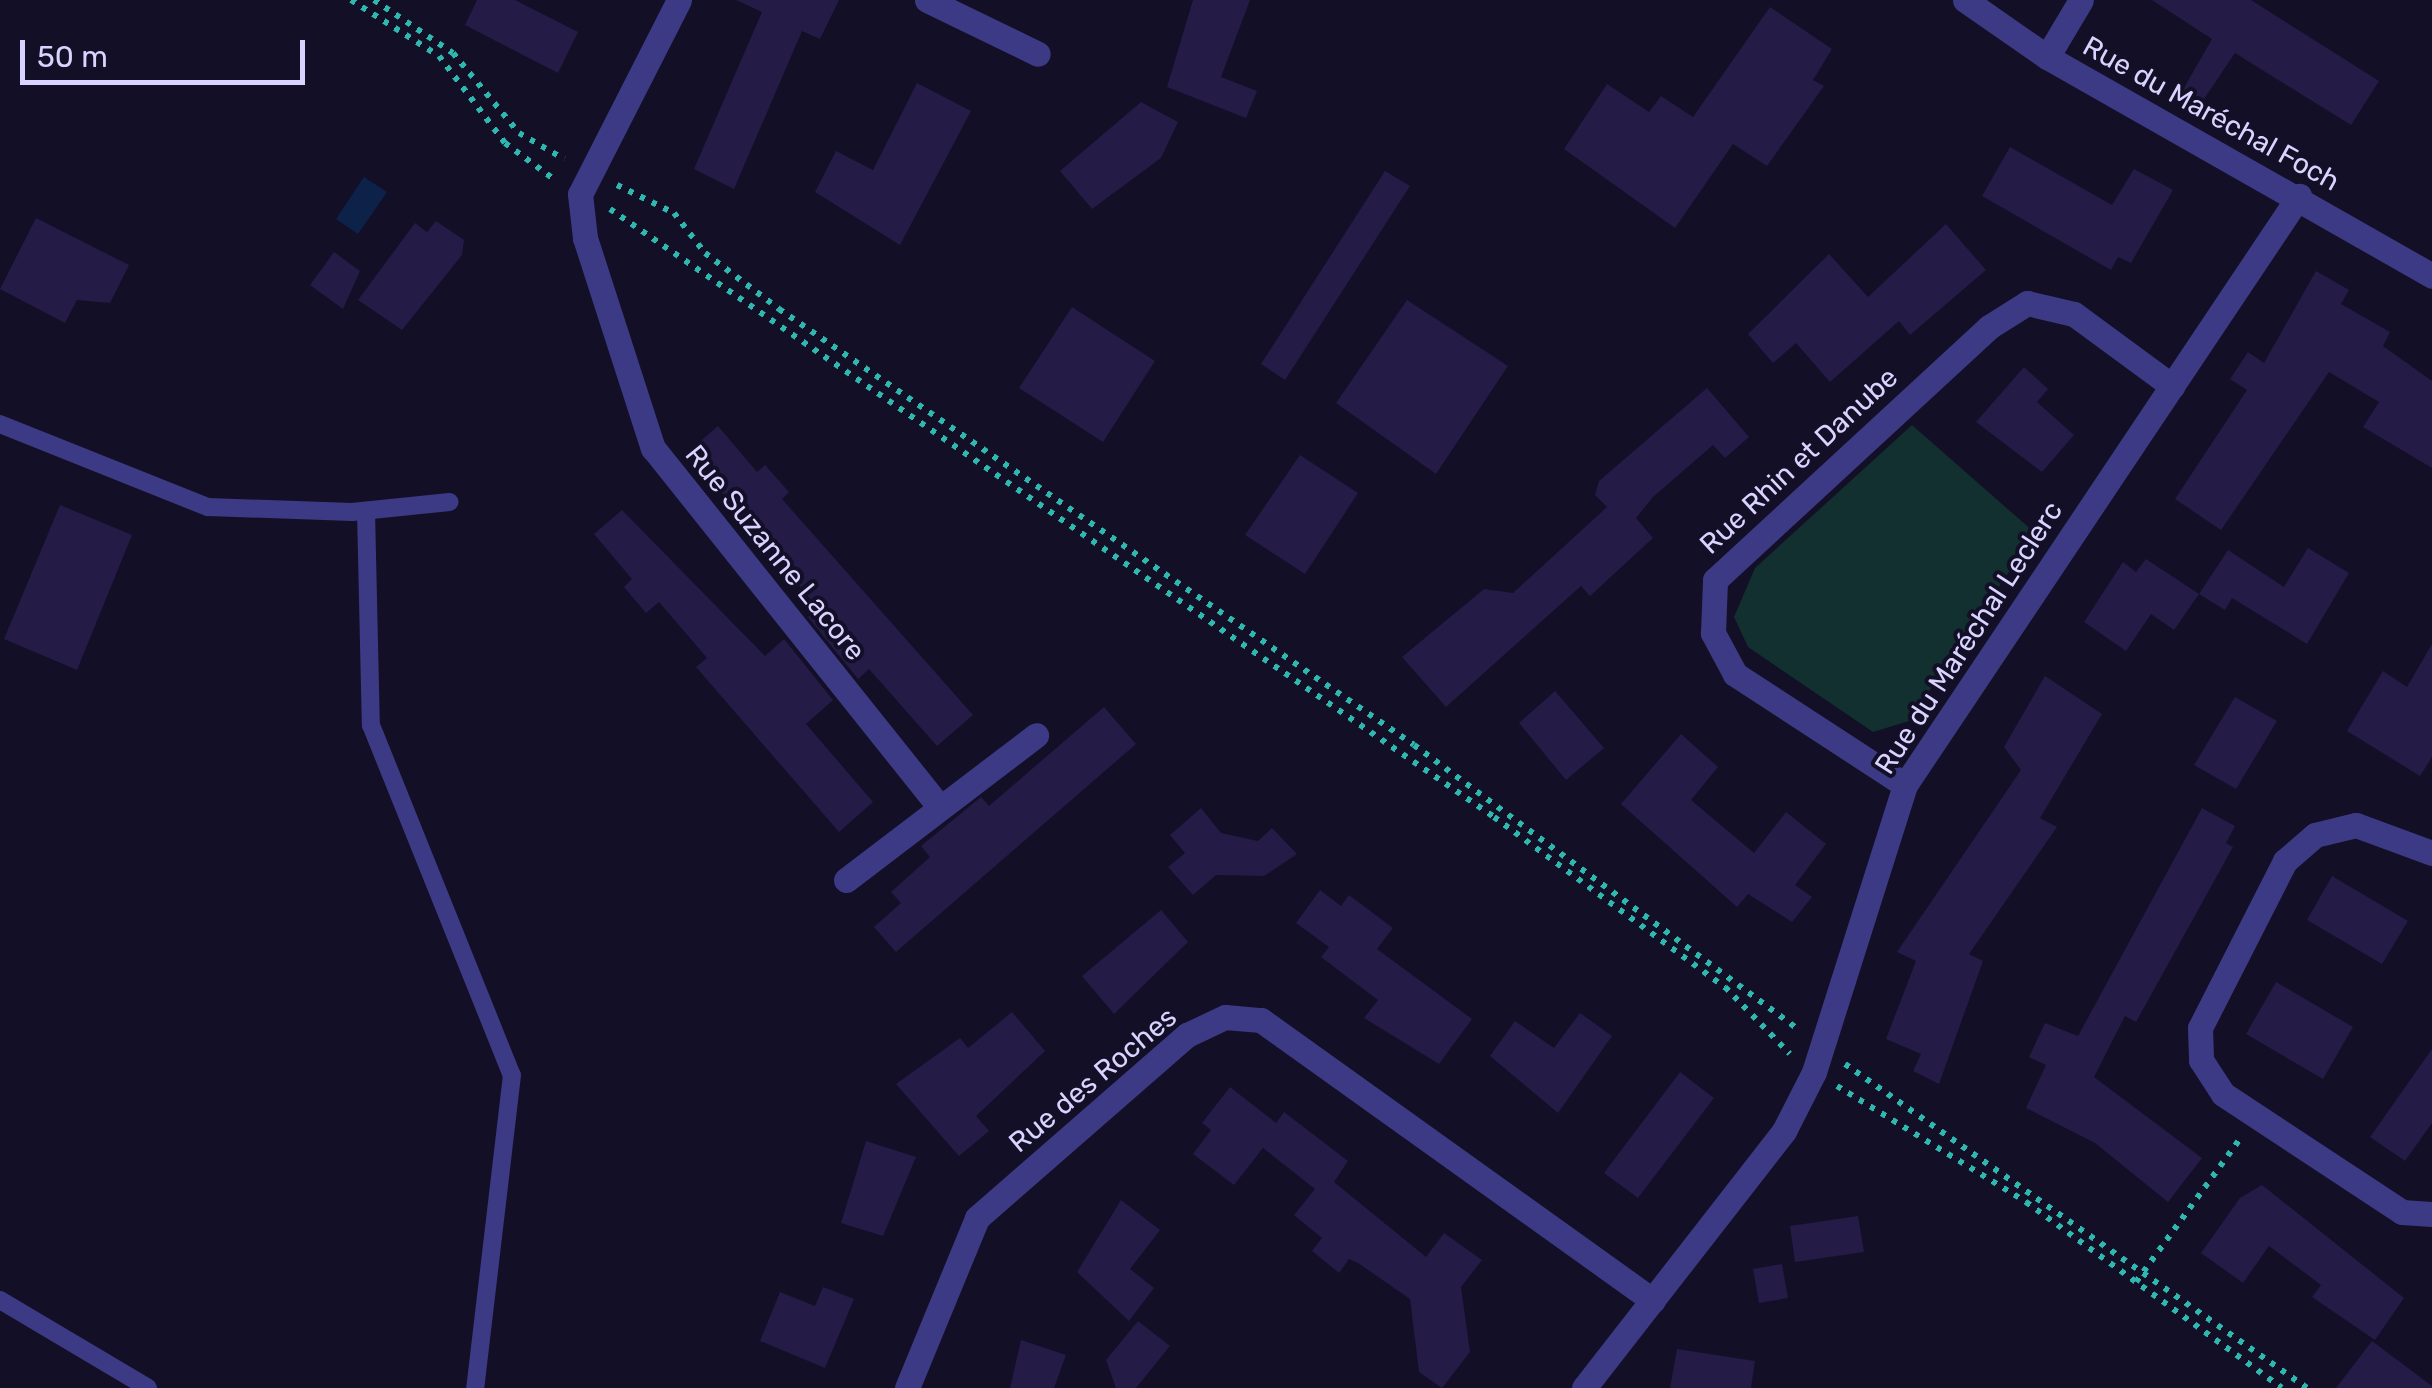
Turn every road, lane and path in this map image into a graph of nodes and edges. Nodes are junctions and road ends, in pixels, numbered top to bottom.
1 (351, 0) edge
2 (374, 0) edge
3 (679, 0) edge
4 (927, 0) edge
5 (1965, 0) edge
6 (2082, 0) edge
7 (1038, 54) dead end
8 (2047, 57) junction
9 (565, 160) dead end
10 (612, 182) dead end
11 (580, 194) junction
12 (2299, 196) junction
13 (2432, 276) edge
14 (2172, 386) junction
15 (0, 424) edge
16 (448, 502) dead end
17 (366, 511) junction
18 (1036, 735) dead end
19 (1906, 785) junction
20 (940, 808) junction
21 (2432, 853) edge
22 (846, 880) dead end
23 (1801, 1032) dead end
24 (1837, 1059) dead end
25 (1814, 1072) junction
26 (2255, 1117) junction
27 (2432, 1214) edge
28 (2143, 1272) junction
29 (2136, 1282) junction
30 (0, 1300) edge
31 (1653, 1301) junction
32 (148, 1388) edge
33 (476, 1388) edge
34 (907, 1388) edge
35 (1584, 1388) edge
36 (2282, 1388) edge
37 (2306, 1388) edge

1 - 11 path
2 - 9 path
3 - 11 street
4 - 7 street
5 - 8 street, Rue du Maréchal Foch
6 - 8 street
8 - 12 street, Rue du Maréchal Foch
10 - 23 path
11 - 20 street, Rue Suzanne Lacore
11 - 25 path
12 - 13 street, Rue du Maréchal Foch
12 - 14 street, Rue du Maréchal Leclerc
14 - 19 street, Rue du Maréchal Leclerc
14 - 19 street, Rue Rhin et Danube
15 - 17 lane
16 - 17 lane
17 - 33 lane
18 - 20 street
19 - 25 street, Rue du Maréchal Leclerc
20 - 22 street
21 - 26 street
24 - 28 path
25 - 29 path
25 - 31 street, Rue du Maréchal Leclerc
26 - 27 street
26 - 28 path
28 - 29 path
28 - 37 path
29 - 36 path
30 - 32 lane
31 - 34 street, Rue des Roches
31 - 35 street, Rue du Maréchal Leclerc

